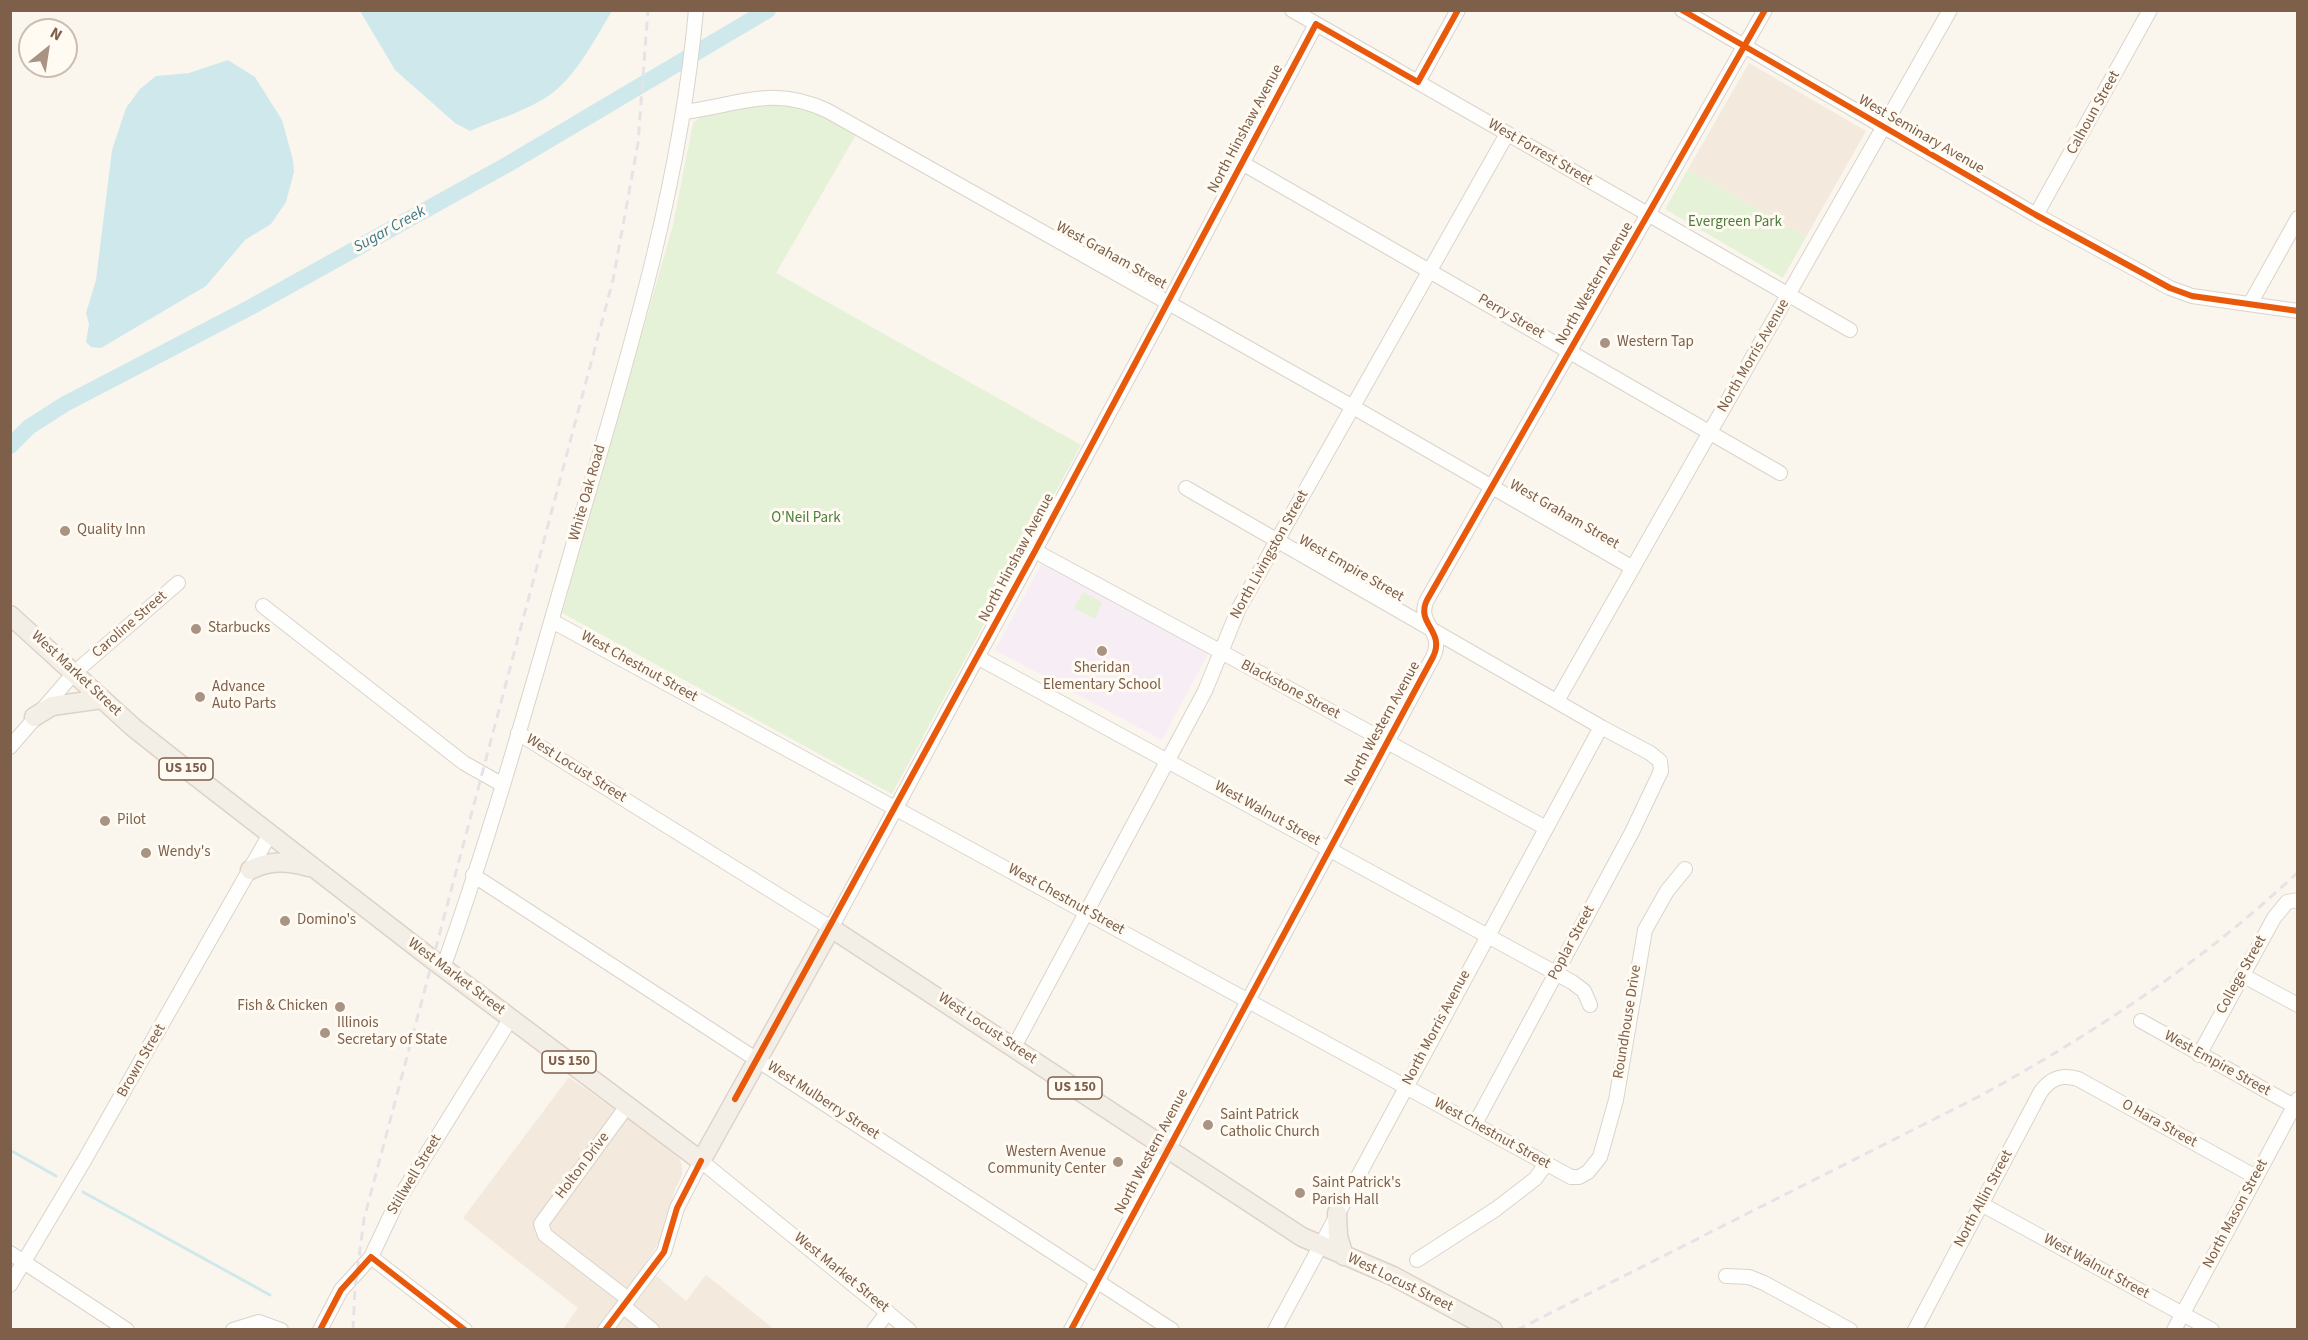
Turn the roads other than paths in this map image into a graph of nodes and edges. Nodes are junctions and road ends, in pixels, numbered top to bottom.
1 (1292, 10) edge
2 (1458, 10) edge
3 (1682, 10) edge
4 (1765, 10) edge
5 (1950, 10) edge
6 (2150, 10) edge
7 (696, 15) edge
8 (1316, 24) junction
9 (1744, 46) junction
10 (1418, 82) junction
11 (685, 112) junction
12 (1883, 128) junction
13 (1507, 134) junction
14 (1242, 163) junction
15 (1648, 215) junction
16 (2036, 215) junction
17 (2298, 218) edge
18 (1430, 270) junction
19 (1788, 297) junction
20 (1169, 302) junction
21 (2250, 304) junction
22 (2298, 311) edge
23 (1850, 330) dead end
24 (1570, 351) junction
25 (1353, 407) junction
26 (1711, 433) junction
27 (1780, 473) dead end
28 (1492, 487) junction
29 (1186, 488) dead end
30 (1277, 541) junction
31 (1035, 550) junction
32 (1633, 568) junction
33 (178, 583) dead end
34 (263, 606) dead end
35 (10, 615) edge
36 (552, 621) junction
37 (1431, 629) junction
38 (1221, 652) junction
39 (977, 657) junction
40 (74, 673) junction
41 (102, 699) junction
42 (1557, 701) junction
43 (34, 717) junction
44 (1601, 727) junction
45 (518, 733) junction
46 (1386, 742) junction
47 (10, 747) edge
48 (1168, 760) junction
49 (1659, 760) joint
50 (503, 785) junction
51 (896, 807) junction
52 (1546, 828) junction
53 (270, 834) junction
54 (1329, 848) junction
55 (314, 868) junction
56 (1685, 869) dead end
57 (250, 870) junction
58 (473, 875) junction
59 (2294, 900) edge
60 (1086, 912) junction
61 (831, 927) junction
62 (1488, 935) junction
63 (443, 968) junction
64 (1556, 973) junction
65 (2242, 975) junction
66 (1248, 1000) junction
67 (1590, 1005) dead end
68 (2298, 1005) edge
69 (511, 1018) junction
70 (2141, 1021) dead end
71 (1014, 1047) junction
72 (2199, 1055) junction
73 (758, 1058) junction
74 (2061, 1077) joint
75 (1406, 1086) junction
76 (627, 1106) junction
77 (2295, 1109) edge
78 (1475, 1124) junction
79 (1168, 1149) junction
80 (701, 1161) junction
81 (1546, 1164) junction
82 (1579, 1177) joint
83 (2256, 1177) junction
84 (1981, 1204) junction
85 (1337, 1213) junction
86 (1320, 1245) junction
87 (10, 1254) edge
88 (370, 1257) junction
89 (1352, 1259) junction
90 (1417, 1260) dead end
91 (24, 1262) junction
92 (1726, 1276) dead end
93 (1097, 1280) junction
94 (10, 1285) edge
95 (626, 1303) junction
96 (888, 1312) junction
97 (2182, 1314) junction
98 (127, 1329) edge
99 (233, 1329) edge
100 (281, 1329) edge
101 (320, 1329) edge
102 (465, 1329) edge
103 (605, 1329) edge
104 (652, 1329) edge
105 (874, 1329) edge
106 (909, 1329) edge
107 (1071, 1329) edge
108 (1172, 1329) edge
109 (1275, 1329) edge
110 (1493, 1329) edge
111 (1850, 1329) edge
112 (1915, 1329) edge
113 (2174, 1329) edge
114 (2212, 1329) edge

1 - 8 street, West Forrest Street
2 - 10 street
3 - 9 street, West Seminary Avenue
4 - 9 street, North Western Avenue
5 - 12 street, North Morris Avenue
6 - 16 street, Calhoun Street
7 - 11 street, White Oak Road
8 - 10 street, West Forrest Street
8 - 14 street, North Hinshaw Avenue
9 - 12 street, West Seminary Avenue
9 - 15 street, North Western Avenue
10 - 13 street, West Forrest Street
11 - 20 street, West Graham Street
11 - 36 street, White Oak Road
12 - 16 street, West Seminary Avenue
12 - 19 street, North Morris Avenue
13 - 15 street, West Forrest Street
13 - 18 street, North Livingston Street
14 - 18 street, Perry Street
14 - 20 street, North Hinshaw Avenue
15 - 19 street, West Forrest Street
15 - 24 street, North Western Avenue
16 - 21 street, West Seminary Avenue
17 - 21 street
18 - 24 street, Perry Street
18 - 25 street, North Livingston Street
19 - 23 street, West Forrest Street
19 - 26 street, North Morris Avenue
20 - 25 street, West Graham Street
20 - 31 street, North Hinshaw Avenue
21 - 22 street, West Seminary Avenue
24 - 26 street, Perry Street
24 - 28 street, North Western Avenue
25 - 28 street, West Graham Street
25 - 30 street, North Livingston Street
26 - 27 street, Perry Street
26 - 32 street, North Morris Avenue
28 - 32 street, West Graham Street
28 - 37 street, North Western Avenue
29 - 30 street, West Empire Street
30 - 37 street, West Empire Street
30 - 38 street, North Livingston Street
31 - 38 street, Blackstone Street
31 - 39 street, North Hinshaw Avenue
32 - 42 street, North Morris Avenue
33 - 40 street, Caroline Street
34 - 50 street
35 - 40 main road, West Market Street / US 150
36 - 45 street, White Oak Road
36 - 51 street, West Chestnut Street
37 - 42 street, West Empire Street
37 - 46 street, North Western Avenue
38 - 46 street, Blackstone Street
38 - 48 street, North Livingston Street
39 - 48 street, West Walnut Street
39 - 51 street, North Hinshaw Avenue
40 - 41 main road, West Market Street / US 150
40 - 43 street, Caroline Street
41 - 43 main road
41 - 53 main road, West Market Street / US 150
42 - 44 street, West Empire Street
43 - 47 street, Caroline Street
44 - 49 street, West Empire Street
44 - 52 street, North Morris Avenue
45 - 50 street, White Oak Road
45 - 61 street, West Locust Street
46 - 52 street, Blackstone Street
46 - 54 street, North Western Avenue
48 - 54 street, West Walnut Street
48 - 60 street, North Livingston Street
49 - 64 street, Poplar Street
50 - 58 street, White Oak Road
51 - 60 street, West Chestnut Street
51 - 61 street, North Hinshaw Avenue
52 - 62 street, North Morris Avenue
53 - 55 main road, West Market Street / US 150
53 - 57 street, Brown Street
54 - 62 street, West Walnut Street
54 - 66 street, North Western Avenue
55 - 57 main road
55 - 63 main road, West Market Street / US 150
56 - 82 street, Roundhouse Drive
57 - 91 street, Brown Street
58 - 63 street, White Oak Road
58 - 73 street, West Mulberry Street
59 - 65 street, College Street
60 - 66 street, West Chestnut Street
60 - 71 street, North Livingston Street
61 - 71 main road, West Locust Street / US 150
61 - 73 main road, North Hinshaw Avenue
62 - 64 street, West Walnut Street
62 - 75 street, North Morris Avenue
63 - 69 main road, West Market Street / US 150
64 - 67 street, West Walnut Street
64 - 78 street, Poplar Street
65 - 68 street
65 - 72 street, College Street
66 - 75 street, West Chestnut Street
66 - 79 street, North Western Avenue
69 - 76 main road, West Market Street / US 150
69 - 88 street, Stillwell Street
70 - 72 street, West Empire Street
71 - 79 main road, West Locust Street / US 150
72 - 77 street, West Empire Street
73 - 80 main road, North Hinshaw Avenue
73 - 93 street, West Mulberry Street
74 - 83 street, O Hara Street
74 - 84 street, North Allin Street
75 - 78 street, West Chestnut Street
75 - 85 street, North Morris Avenue
76 - 80 main road, West Market Street / US 150
76 - 95 street, Holton Drive
77 - 83 street, North Mason Street
78 - 81 street, West Chestnut Street
79 - 86 main road, West Locust Street / US 150
79 - 93 street, North Western Avenue
80 - 95 street, North Hinshaw Avenue
80 - 96 street, West Market Street
81 - 82 street, West Chestnut Street
81 - 90 street
83 - 97 street, North Mason Street
84 - 97 street, West Walnut Street
84 - 112 street, North Allin Street
85 - 86 street, North Morris Avenue
85 - 89 main road
86 - 89 main road, West Locust Street / US 150
86 - 109 street, North Morris Avenue
87 - 91 street
88 - 101 street, Stillwell Street
88 - 102 street
89 - 110 main road, West Locust Street / US 150
91 - 94 street, Brown Street
91 - 98 street
92 - 111 street
93 - 107 street, North Western Avenue
93 - 108 street, West Mulberry Street
95 - 103 street, North Hinshaw Avenue
95 - 104 street
96 - 105 street
96 - 106 street, West Market Street
97 - 113 street, North Mason Street
97 - 114 street, West Walnut Street
99 - 100 street

